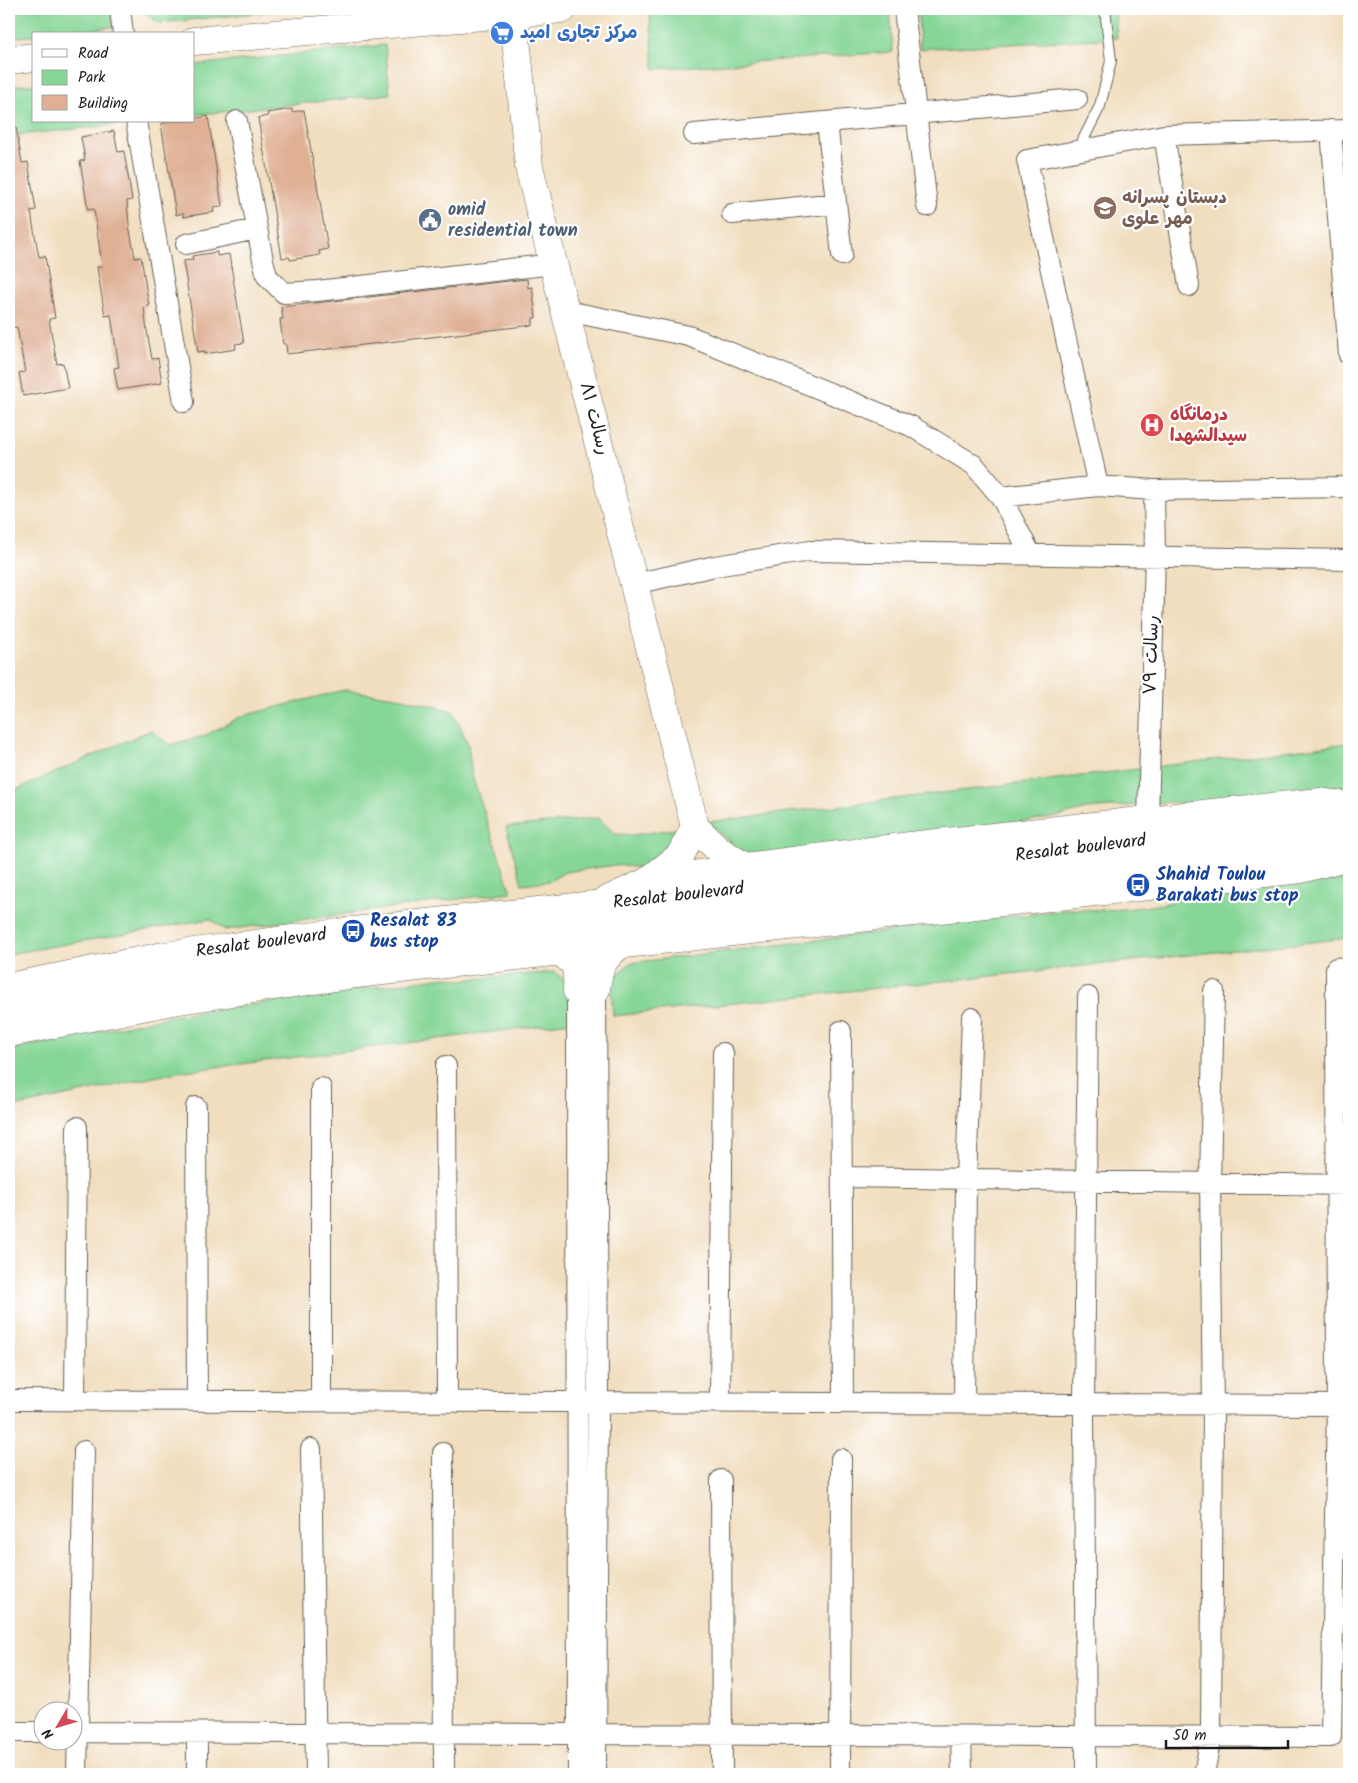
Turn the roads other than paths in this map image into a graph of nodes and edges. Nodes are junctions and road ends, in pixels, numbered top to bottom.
1 (120, 9) edge
2 (563, 9) edge
3 (904, 9) edge
4 (1105, 9) edge
5 (513, 11) edge
6 (123, 32) edge
7 (195, 41) edge
8 (32, 57) edge
9 (9, 60) edge
10 (1078, 99) dead end
11 (916, 114) junction
12 (238, 121) dead end
13 (136, 122) edge
14 (827, 122) junction
15 (1340, 130) edge
16 (694, 134) dead end
17 (1164, 135) junction
18 (1077, 151) junction
19 (836, 203) junction
20 (927, 206) dead end
21 (732, 214) dead end
22 (257, 229) junction
23 (186, 244) dead end
24 (842, 255) dead end
25 (554, 264) junction
26 (1189, 286) dead end
27 (567, 311) junction
28 (1349, 355) edge
29 (184, 402) dead end
30 (1098, 486) junction
31 (1349, 487) edge
32 (1154, 490) junction
33 (1000, 497) junction
34 (1031, 555) junction
35 (1155, 555) junction
36 (1349, 560) edge
37 (634, 584) junction
38 (1349, 806) edge
39 (1349, 816) edge
40 (1148, 820) junction
41 (695, 827) junction
42 (1349, 841) edge
43 (1349, 856) edge
44 (745, 867) junction
45 (647, 882) junction
46 (599, 904) junction
47 (622, 943) junction
48 (558, 951) junction
49 (1349, 967) edge
50 (9, 986) edge
51 (587, 990) junction
52 (1214, 991) dead end
53 (1088, 997) dead end
54 (9, 1007) edge
55 (972, 1018) dead end
56 (841, 1031) dead end
57 (9, 1033) edge
58 (723, 1053) dead end
59 (446, 1066) dead end
60 (321, 1088) dead end
61 (196, 1106) dead end
62 (77, 1127) dead end
63 (843, 1177) junction
64 (966, 1179) junction
65 (1087, 1181) junction
66 (1210, 1183) junction
67 (1343, 1185) edge
68 (9, 1400) edge
69 (75, 1400) junction
70 (197, 1400) junction
71 (321, 1401) junction
72 (448, 1401) junction
73 (577, 1402) junction
74 (598, 1402) junction
75 (720, 1402) junction
76 (843, 1403) junction
77 (964, 1403) junction
78 (1084, 1404) junction
79 (1213, 1404) junction
80 (1343, 1405) edge
81 (311, 1449) dead end
82 (84, 1451) dead end
83 (443, 1453) dead end
84 (841, 1459) dead end
85 (721, 1480) dead end
86 (76, 1700) edge
87 (9, 1732) edge
88 (32, 1732) edge
89 (82, 1732) edge
90 (197, 1733) junction
91 (315, 1733) junction
92 (444, 1734) junction
93 (587, 1734) junction
94 (722, 1735) junction
95 (840, 1735) junction
96 (961, 1736) junction
97 (1086, 1736) junction
98 (1211, 1737) junction
99 (76, 1750) edge
100 (77, 1774) edge
101 (197, 1774) edge
102 (316, 1774) edge
103 (444, 1774) edge
104 (578, 1774) edge
105 (596, 1774) edge
106 (722, 1774) edge
107 (840, 1774) edge
108 (962, 1774) edge
109 (1086, 1774) edge
110 (1204, 1774) edge

1 - 6 street
2 - 5 street
3 - 11 street
4 - 18 lane
5 - 7 street
5 - 25 street, رسالت ۸۱
8 - 9 street
10 - 11 street
11 - 14 street
11 - 20 street
12 - 22 street
13 - 29 street
14 - 16 street
14 - 19 street
15 - 17 street
15 - 28 street
17 - 18 street
17 - 26 street
18 - 30 street
19 - 21 street
19 - 24 street
22 - 23 street
22 - 25 street
25 - 27 street, رسالت ۸۱
27 - 33 street
27 - 37 street, رسالت ۸۱
30 - 32 street
30 - 33 street
31 - 32 street
32 - 35 street, رسالت ۷۹
33 - 34 street
34 - 35 street
34 - 37 street
35 - 36 street
35 - 40 street, رسالت ۷۹
37 - 41 street, رسالت ۸۱
38 - 40 street
39 - 46 street, Resalat boulevard
40 - 44 street
41 - 44 street
41 - 45 street
42 - 54 street, Resalat boulevard
43 - 47 street
44 - 45 street
45 - 46 street
46 - 50 street, Resalat boulevard
47 - 48 street
47 - 51 street
48 - 51 street
48 - 57 street
49 - 67 street
51 - 73 street
51 - 74 street
52 - 66 street
53 - 65 street
55 - 64 street
56 - 63 street
58 - 75 street
59 - 72 street
60 - 71 street
61 - 70 street
62 - 69 street
63 - 64 street
63 - 76 street
64 - 65 street
64 - 77 street
65 - 66 street
65 - 78 street
66 - 67 street
66 - 79 street
67 - 80 street
68 - 69 street
69 - 70 street
70 - 71 street
71 - 72 street
72 - 73 street
73 - 74 street
73 - 93 street
74 - 75 street
74 - 93 street
75 - 76 street
76 - 77 street
77 - 78 street
78 - 79 street
78 - 97 street
79 - 80 street
79 - 98 street
80 - 98 street
81 - 91 street
82 - 86 street
83 - 92 street
84 - 95 street
85 - 94 street
87 - 88 street
89 - 90 street
90 - 91 street
90 - 101 street
91 - 92 street
91 - 102 street
92 - 93 street
92 - 103 street
93 - 94 street
93 - 104 street
93 - 105 street
94 - 95 street
94 - 106 street
95 - 96 street
95 - 107 street
96 - 97 street
96 - 108 street
97 - 98 street
97 - 109 street
98 - 110 street
99 - 100 street

